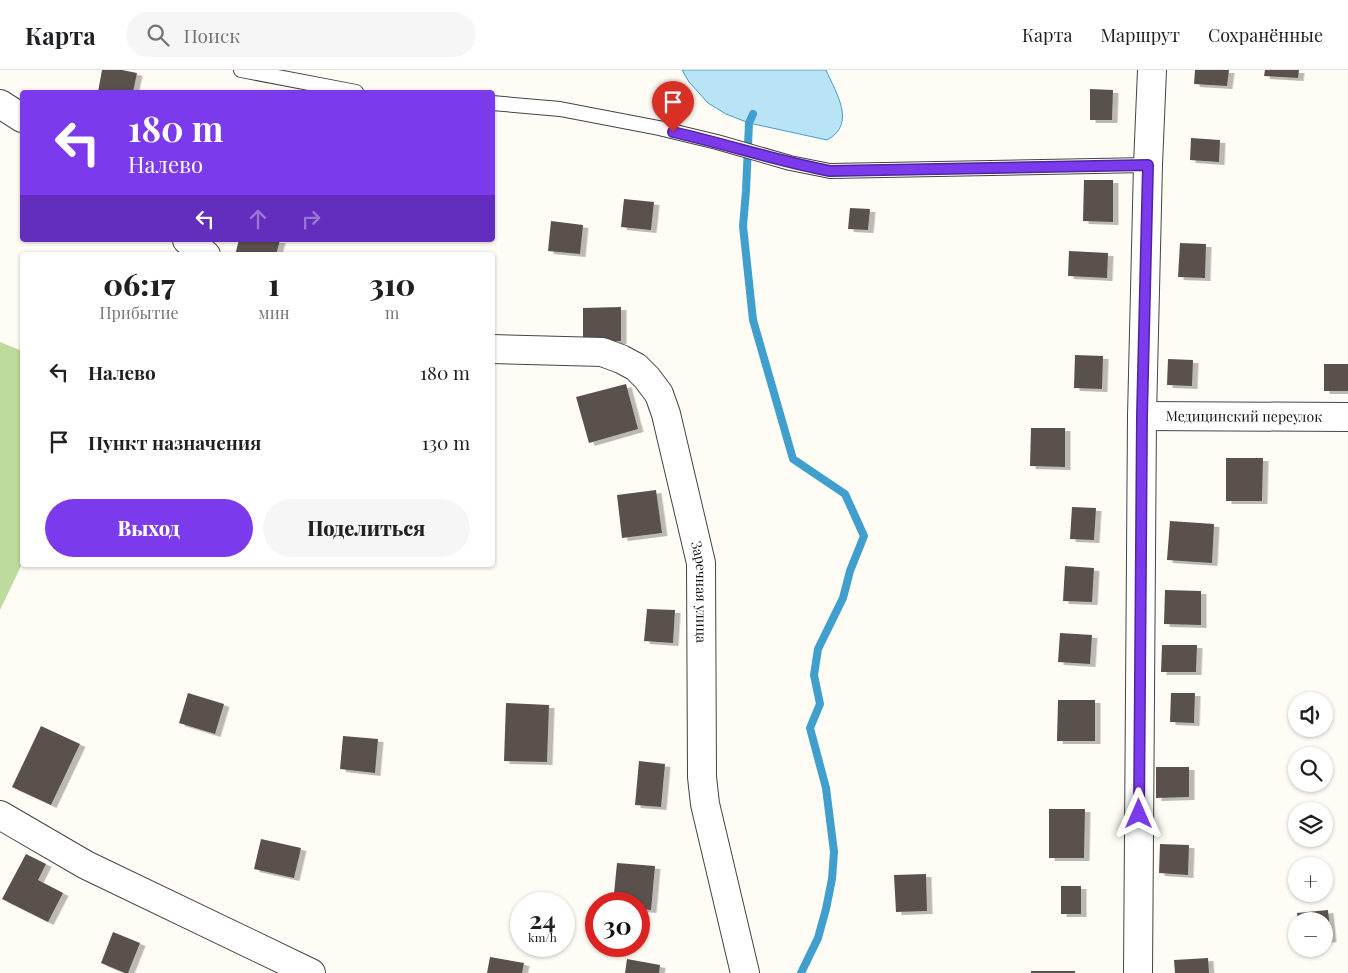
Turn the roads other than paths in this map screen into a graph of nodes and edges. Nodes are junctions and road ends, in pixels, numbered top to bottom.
1 (241, 70) edge
2 (1152, 70) edge
3 (346, 90) edge
4 (495, 103) edge
5 (0, 104) edge
6 (20, 117) edge
7 (1148, 165) junction
8 (190, 242) edge
9 (202, 252) edge
10 (495, 349) edge
11 (1142, 416) junction
12 (1348, 418) edge
13 (0, 815) edge
14 (311, 973) edge
15 (745, 973) edge
16 (1138, 973) edge

1 - 3 lane
2 - 7 street
4 - 7 lane
5 - 6 street
7 - 11 street
8 - 9 street
10 - 15 street, Заречная улица
11 - 12 street, Медицинский переулок
11 - 16 street
13 - 14 street

